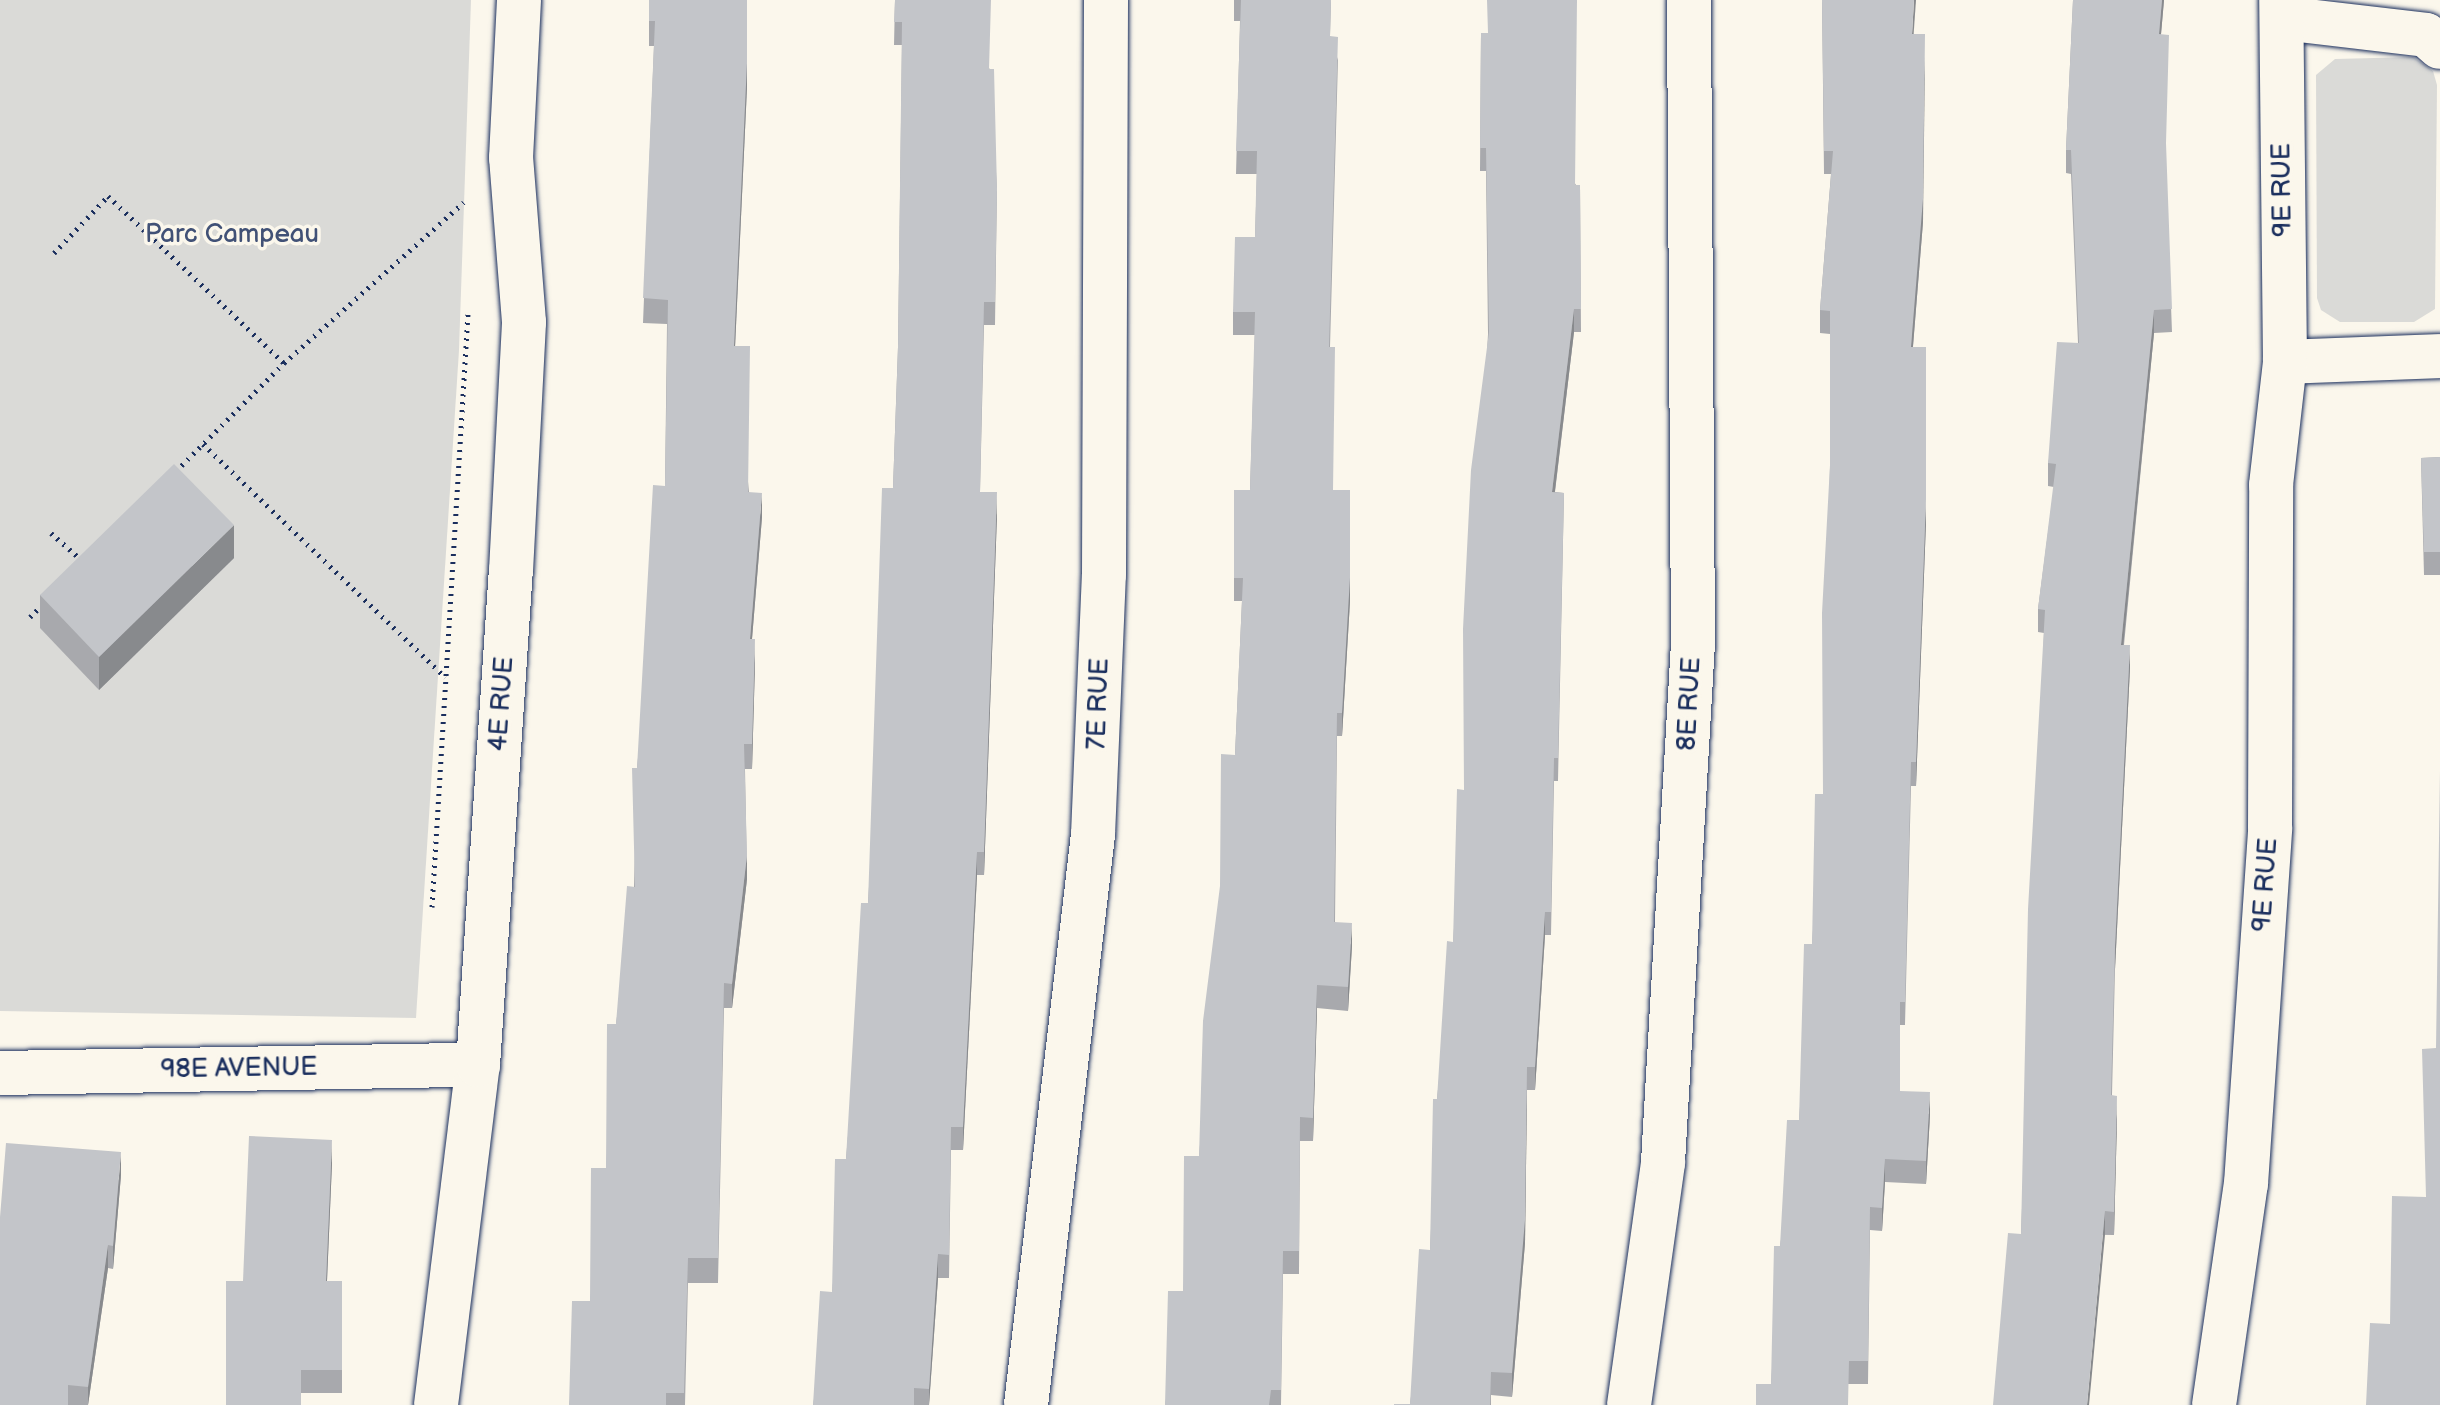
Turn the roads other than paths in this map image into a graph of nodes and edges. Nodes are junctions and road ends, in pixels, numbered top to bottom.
1 (519, 0) edge
2 (1106, 0) edge
3 (1689, 0) edge
4 (2282, 9) edge
5 (2440, 47) edge
6 (2440, 356) edge
7 (2285, 362) junction
8 (478, 1065) junction
9 (0, 1073) edge
10 (436, 1405) edge
11 (1026, 1405) edge
12 (1629, 1405) edge
13 (2214, 1405) edge

1 - 8 street, 4E RUE
2 - 11 street, 7E RUE
3 - 12 street, 8E RUE
4 - 5 street, 9E RUE
4 - 7 street, 9E RUE
6 - 7 street
7 - 13 street, 9E RUE
8 - 9 street, 98E AVENUE
8 - 10 street, 4E RUE

